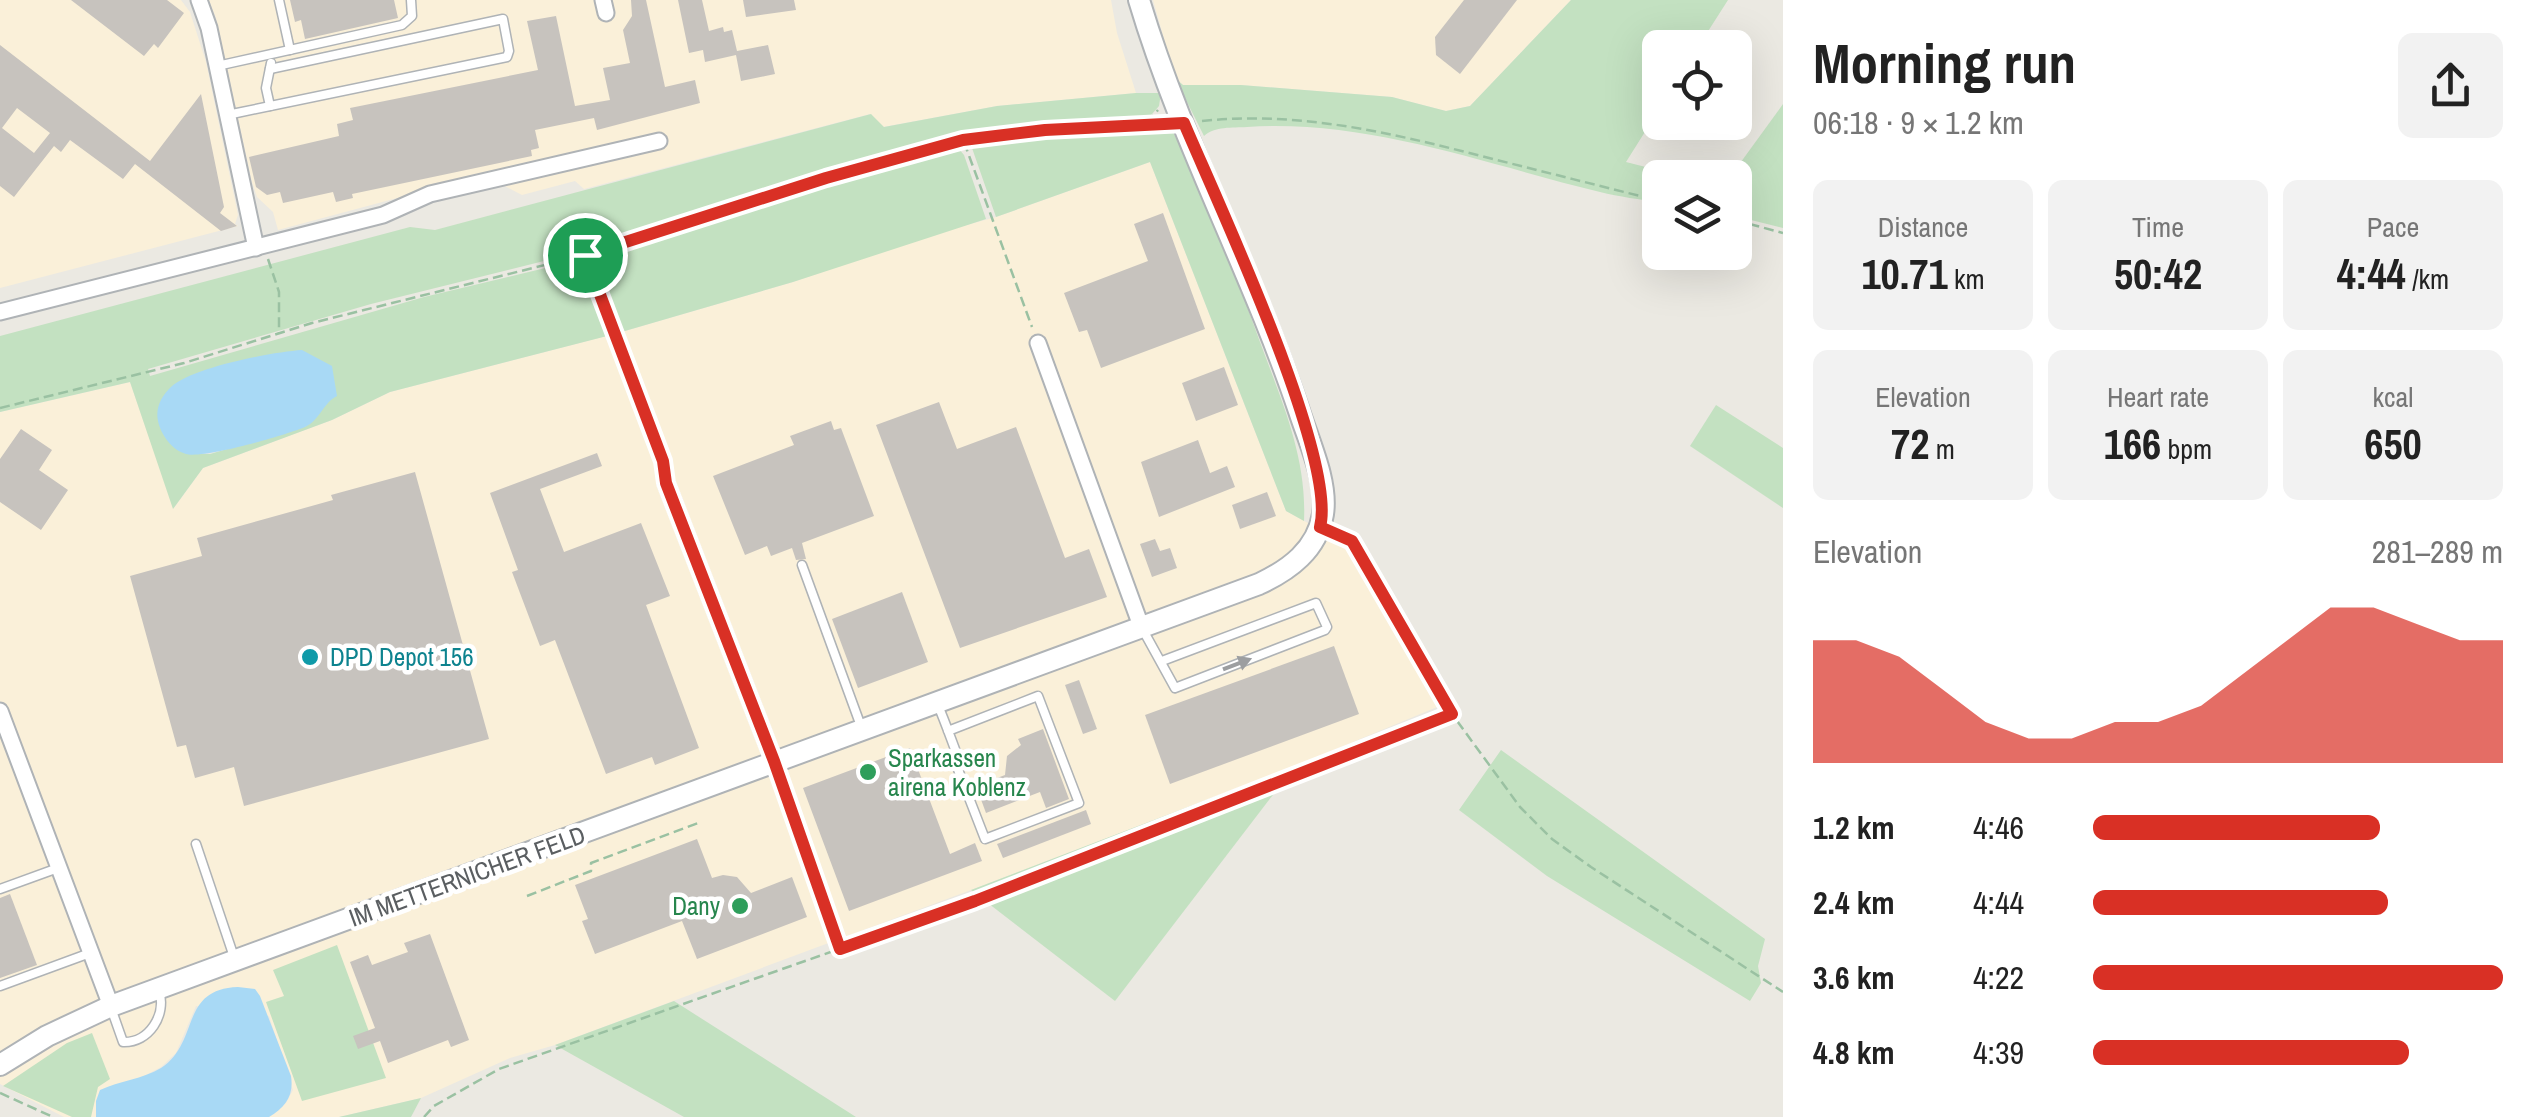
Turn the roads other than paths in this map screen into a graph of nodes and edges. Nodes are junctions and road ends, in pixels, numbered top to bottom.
1 (198, 0) edge
2 (279, 0) edge
3 (410, 0) edge
4 (1139, 0) edge
5 (290, 50) junction
6 (270, 54) junction
7 (217, 66) junction
8 (270, 68) junction
9 (270, 106) junction
10 (227, 116) junction
11 (658, 141) dead end
12 (256, 248) junction
13 (0, 312) edge
14 (1038, 343) road end
15 (666, 483) road end
16 (802, 565) dead end
17 (1141, 626) junction
18 (1162, 661) junction
19 (937, 702) junction
20 (0, 710) edge
21 (862, 729) junction
22 (948, 731) junction
23 (774, 761) junction
24 (196, 844) dead end
25 (58, 868) junction
26 (0, 889) edge
27 (90, 952) junction
28 (236, 961) junction
29 (0, 986) edge
30 (159, 990) junction
31 (111, 1006) junction
32 (0, 1064) edge

1 - 7 street
2 - 5 lane
3 - 5 lane
4 - 17 street, IM METTERNICHER FELD
5 - 6 lane
6 - 7 lane
6 - 8 lane
7 - 10 street
8 - 9 lane
8 - 9 lane
9 - 10 lane
10 - 12 street
11 - 12 street
12 - 13 street
14 - 17 street
15 - 23 street
16 - 21 lane
17 - 18 lane
17 - 19 street, IM METTERNICHER FELD
18 -> 18 lane
19 - 21 street, IM METTERNICHER FELD
19 - 22 lane
20 - 25 street
21 - 23 street, IM METTERNICHER FELD
22 - 22 lane
23 - 28 street, IM METTERNICHER FELD
24 - 28 lane
25 - 26 lane
25 - 27 street
27 - 29 lane
27 - 31 street
28 - 30 street, IM METTERNICHER FELD
30 - 31 street, IM METTERNICHER FELD
30 - 31 lane
31 - 32 street, IM METTERNICHER FELD

